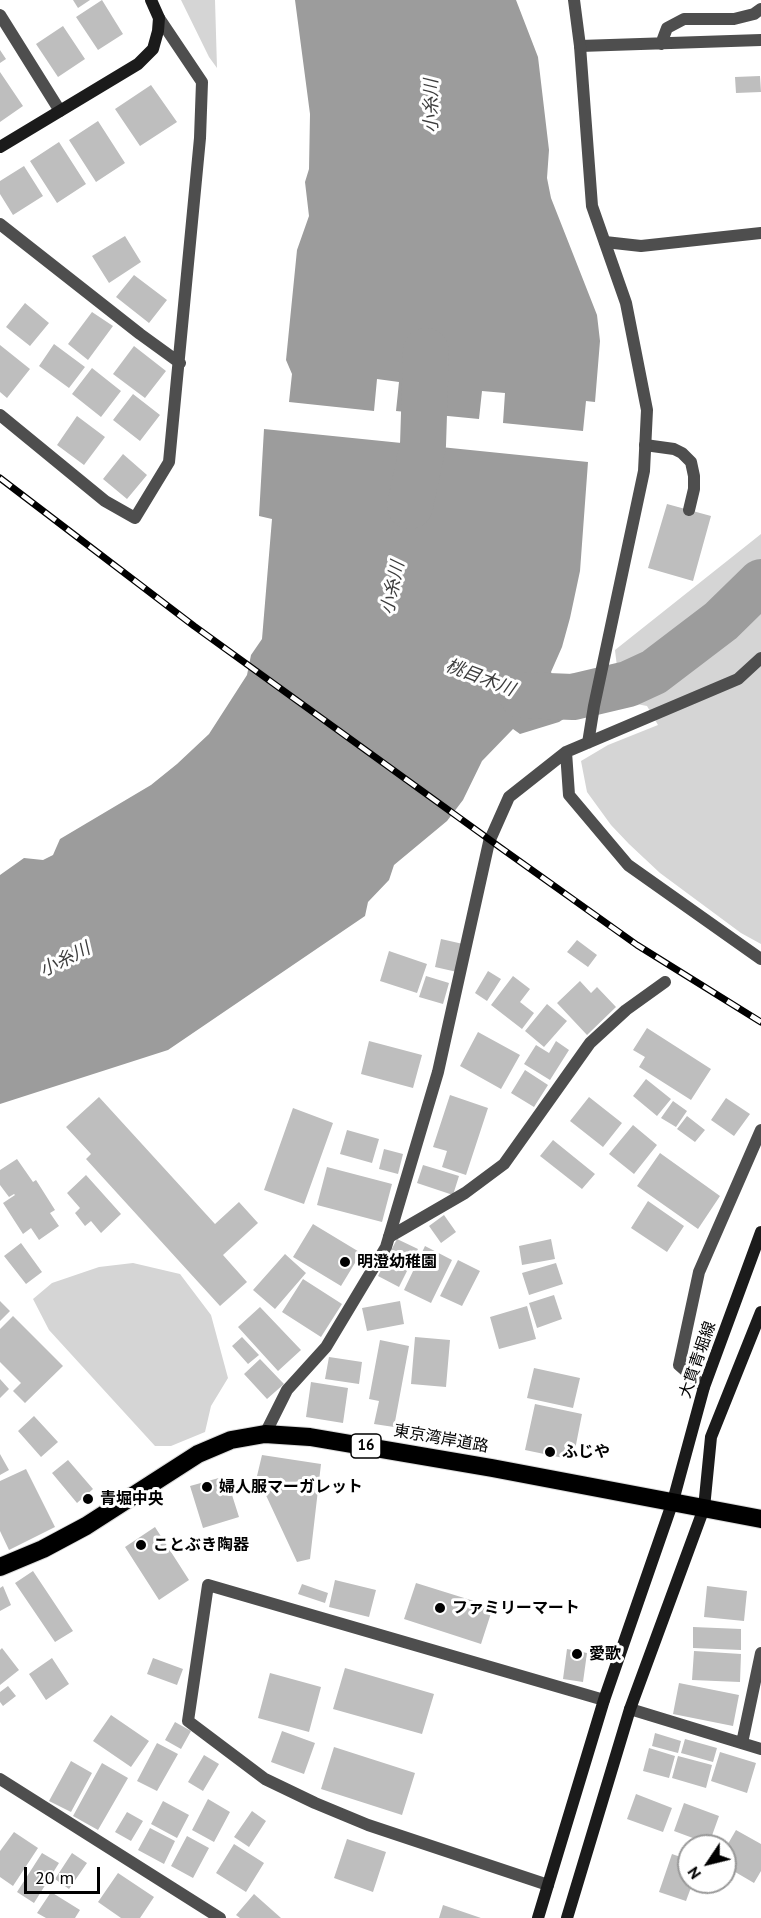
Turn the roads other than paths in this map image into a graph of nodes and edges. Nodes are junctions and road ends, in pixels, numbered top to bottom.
1 (151, 0) edge
2 (574, 0) edge
3 (761, 9) edge
4 (0, 15) edge
5 (159, 18) junction
6 (761, 40) edge
7 (661, 44) junction
8 (580, 46) junction
9 (60, 111) junction
10 (0, 147) edge
11 (0, 224) edge
12 (761, 233) edge
13 (605, 242) junction
14 (180, 363) junction
15 (0, 415) edge
16 (645, 445) junction
17 (689, 510) dead end
18 (761, 658) edge
19 (588, 743) junction
20 (566, 752) junction
21 (761, 959) edge
22 (665, 982) dead end
23 (761, 1130) edge
24 (761, 1232) edge
25 (388, 1237) junction
26 (761, 1312) edge
27 (704, 1387) junction
28 (265, 1434) junction
29 (673, 1501) junction
30 (704, 1508) junction
31 (761, 1518) edge
32 (0, 1567) edge
33 (761, 1653) edge
34 (604, 1700) junction
35 (630, 1709) junction
36 (742, 1743) junction
37 (761, 1749) edge
38 (0, 1779) edge
39 (548, 1885) junction
40 (220, 1918) edge
41 (538, 1918) edge
42 (567, 1918) edge

1 - 5 street
2 - 8 street
3 - 7 street
4 - 9 street
5 - 9 street
5 - 14 street
6 - 7 street
7 - 8 street
8 - 13 street
9 - 10 street
11 - 14 street
12 - 13 street
13 - 16 street
14 - 15 street
16 - 17 street
16 - 19 street
18 - 19 street
19 - 20 street
20 - 21 street
20 - 25 street
22 - 25 street
23 - 27 street
24 - 27 street, 大貫青堀線
25 - 28 street
26 - 30 street
27 - 29 street, 大貫青堀線
28 - 29 highway, 東京湾岸道路 / 16
28 - 32 highway, 東京湾岸道路 / 16
29 - 30 highway, 東京湾岸道路 / 16
29 - 34 street, 大貫青堀線
30 - 31 highway, 東京湾岸道路 / 16
30 - 35 street
33 - 36 street
34 - 39 street, 大貫青堀線
34 - 39 street
35 - 36 street
35 - 42 street
36 - 37 street
38 - 40 street
39 - 41 street, 大貫青堀線

